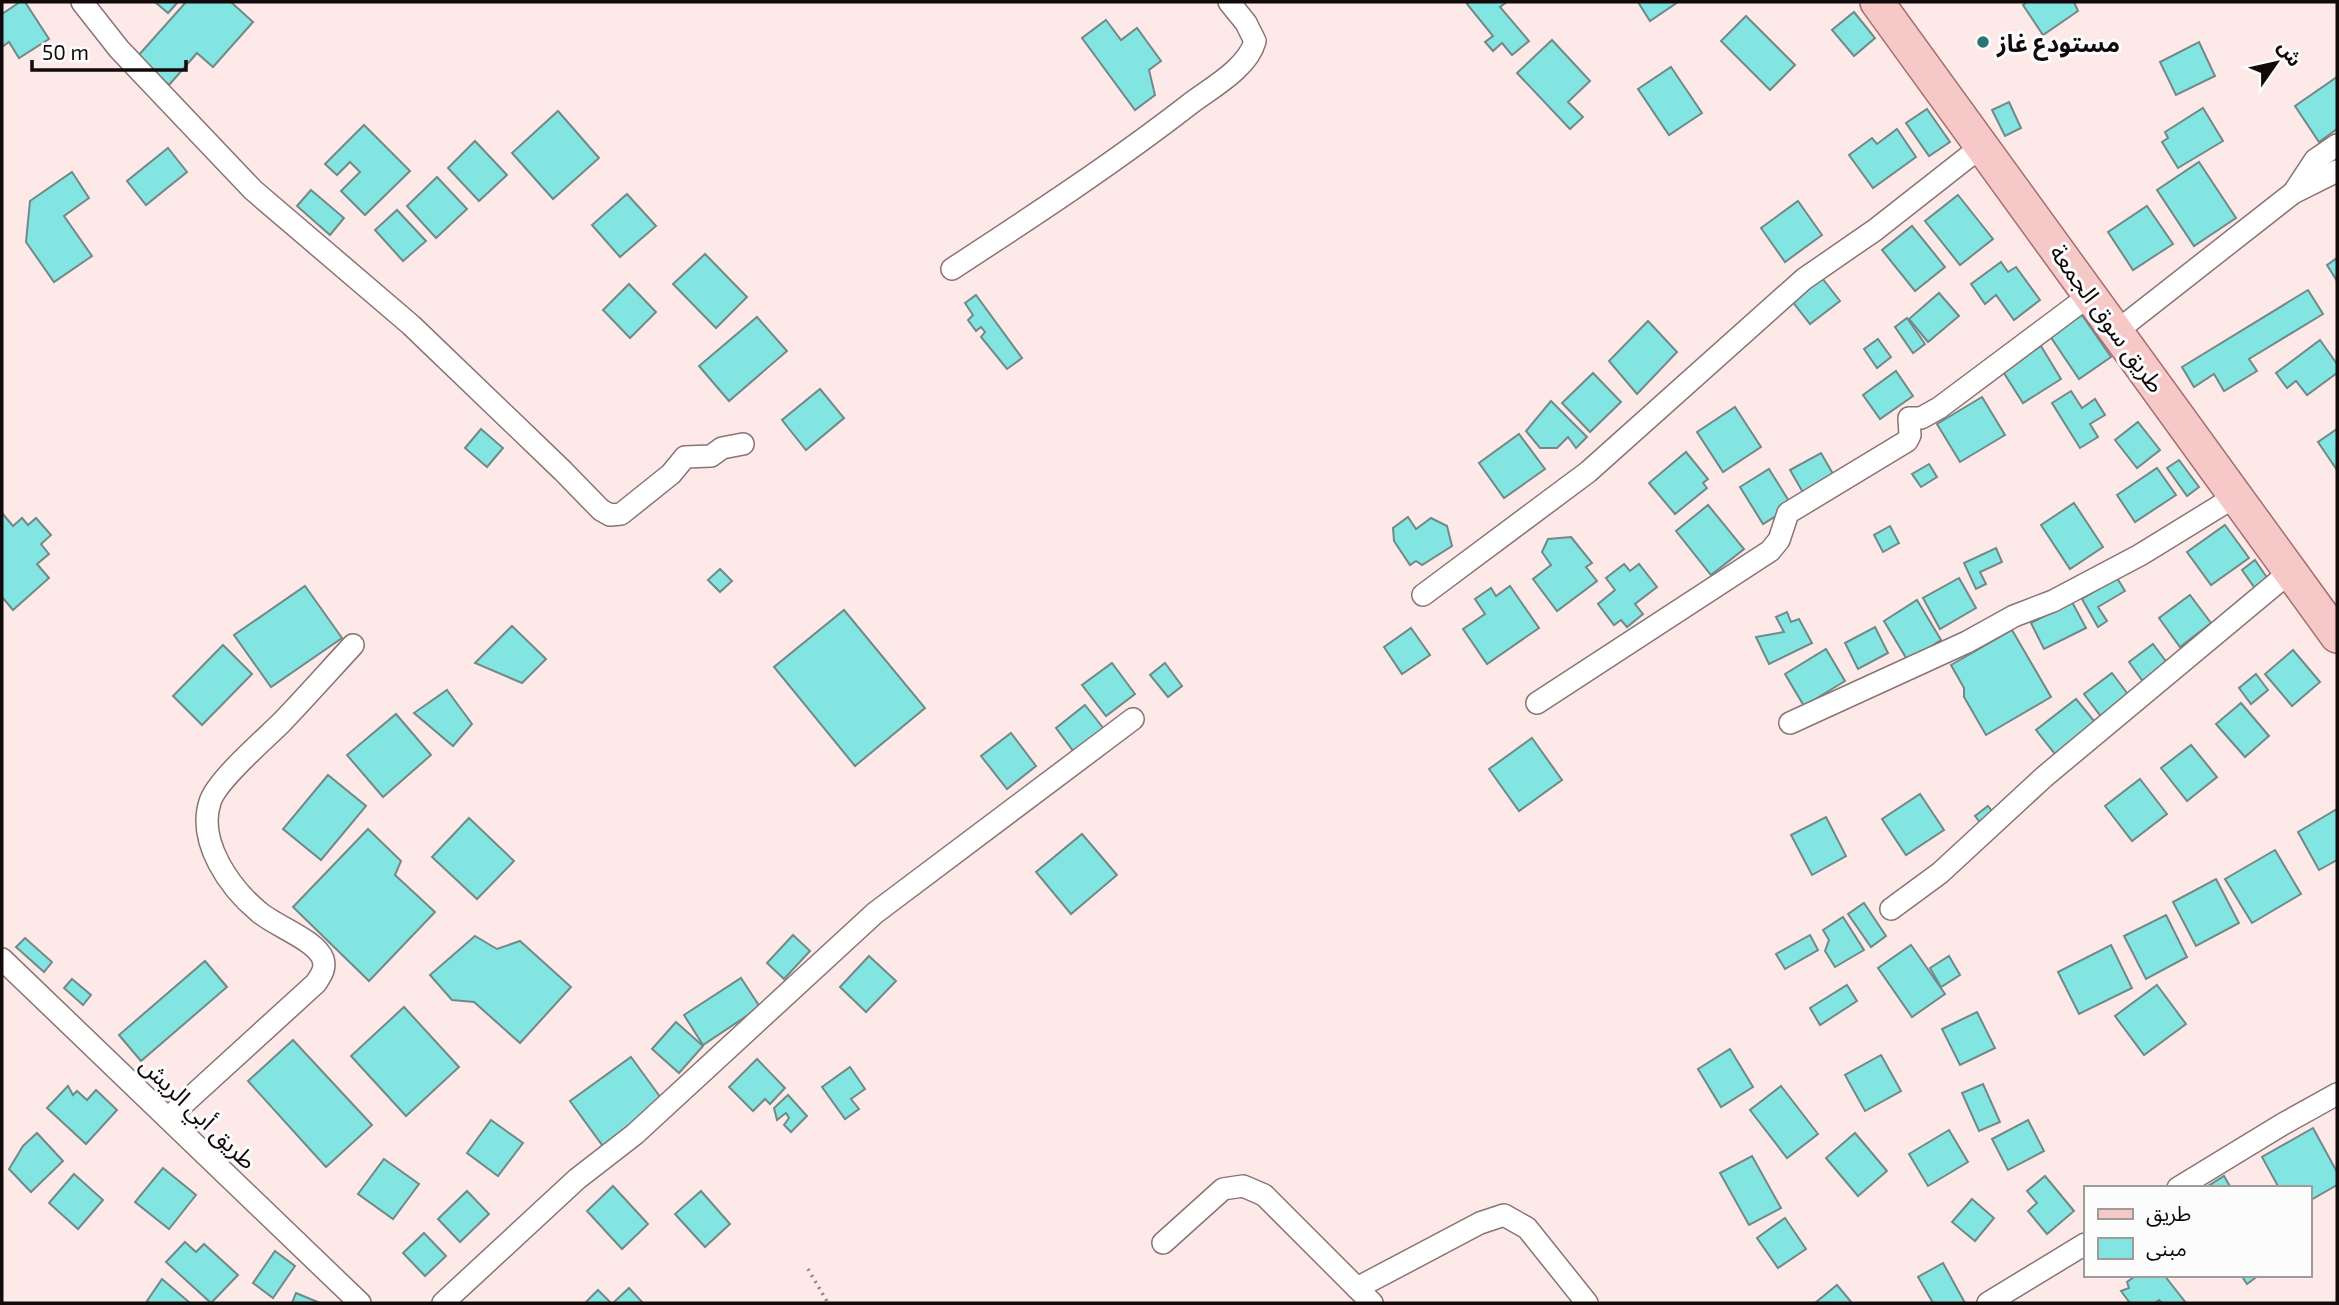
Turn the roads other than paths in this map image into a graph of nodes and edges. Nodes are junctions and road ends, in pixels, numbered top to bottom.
1 (82, 2) edge
2 (1229, 2) edge
3 (1877, 2) edge
4 (2337, 145) edge
5 (1982, 146) junction
6 (2337, 171) edge
7 (2293, 194) junction
8 (952, 269) dead end
9 (2090, 295) junction
10 (2117, 331) junction
11 (743, 444) dead end
12 (2236, 496) junction
13 (2291, 571) junction
14 (1423, 595) dead end
15 (2335, 627) edge
16 (353, 645) dead end
17 (1537, 704) dead end
18 (1133, 719) dead end
19 (1790, 723) dead end
20 (1891, 909) dead end
21 (2, 958) edge
22 (2337, 1094) edge
23 (168, 1118) junction
24 (2181, 1186) edge
25 (1163, 1243) dead end
26 (2084, 1245) edge
27 (1364, 1296) edge
28 (360, 1303) edge
29 (443, 1303) edge
30 (1587, 1303) edge
31 (1988, 1303) edge

1 - 11 street
2 - 8 street
3 - 5 main road, طريق سوق الجمعة
4 - 7 street
5 - 9 main road, طريق سوق الجمعة
5 - 14 street
6 - 7 street
7 - 10 street
9 - 10 main road, طريق سوق الجمعة
9 - 17 street
10 - 12 main road, طريق سوق الجمعة
12 - 13 main road, طريق سوق الجمعة
12 - 19 street
13 - 15 main road, طريق سوق الجمعة
13 - 20 street
16 - 23 street
18 - 29 street
21 - 23 street, طريق أبي الريش
22 - 24 street
23 - 28 street, طريق أبي الريش
25 - 27 street
26 - 31 street
27 - 30 street

